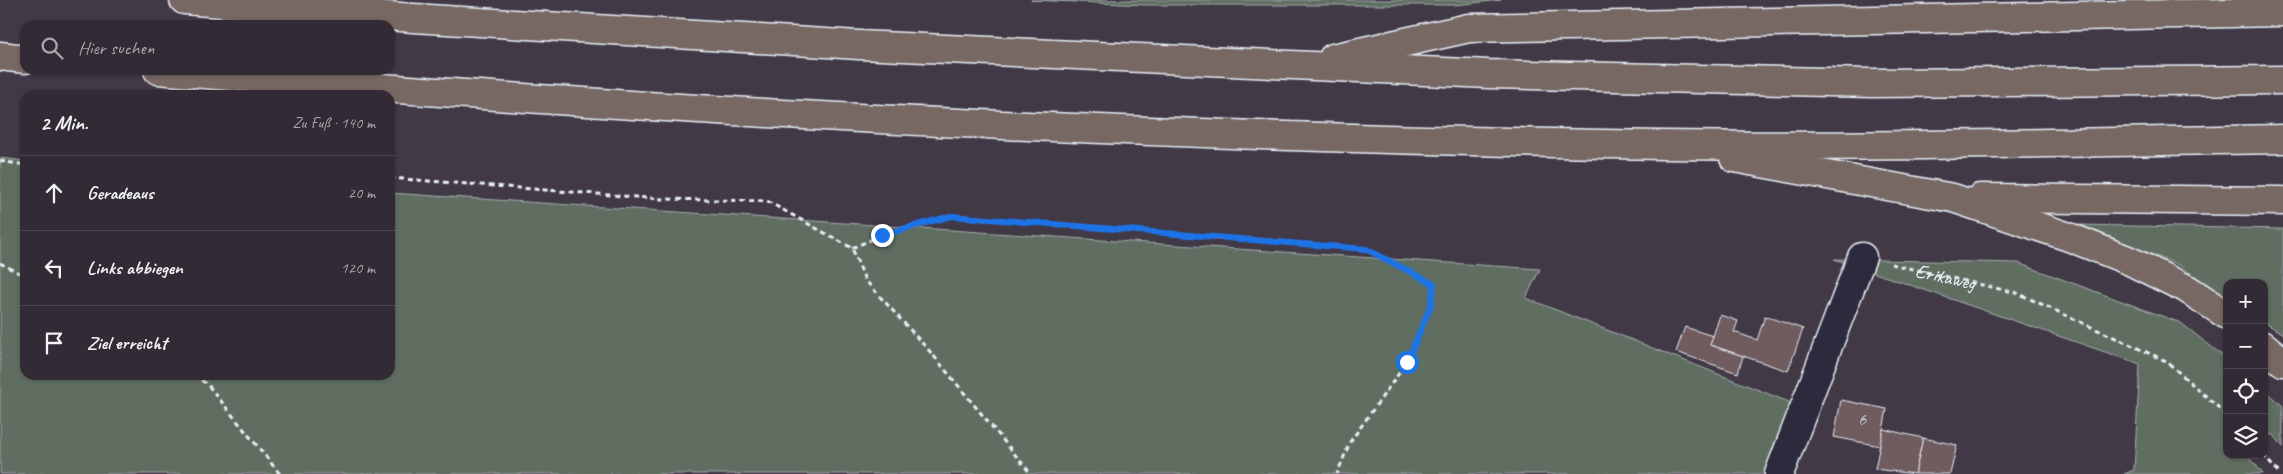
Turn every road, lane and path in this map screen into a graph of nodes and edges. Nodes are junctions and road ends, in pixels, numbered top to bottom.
1 (184, 0) edge
2 (2075, 0) edge
3 (2283, 12) edge
4 (2003, 18) junction
5 (0, 56) edge
6 (20, 58) edge
7 (1298, 66) junction
8 (216, 75) edge
9 (2283, 80) edge
10 (388, 90) edge
11 (395, 91) edge
12 (2283, 139) edge
13 (1664, 145) junction
14 (0, 161) edge
15 (20, 164) edge
16 (395, 178) edge
17 (1954, 198) junction
18 (2283, 201) edge
19 (852, 248) junction
20 (1862, 257) joint
21 (0, 263) edge
22 (20, 273) edge
23 (2223, 312) edge
24 (2268, 349) edge
25 (2283, 362) edge
26 (201, 380) edge
27 (2225, 414) edge
28 (2267, 459) edge
29 (280, 474) edge
30 (1031, 474) edge
31 (1337, 474) edge
32 (1779, 474) edge
33 (2280, 474) edge

1 - 7 highway
2 - 4 highway
3 - 4 highway
4 - 7 highway
5 - 6 highway
7 - 9 highway
8 - 10 highway
11 - 13 highway
12 - 13 highway
13 - 17 highway
14 - 15 path
16 - 19 path
17 - 18 highway
17 - 23 highway
19 - 30 path
19 - 31 path
20 - 27 path, Erikaweg
20 - 32 street
21 - 22 path
24 - 25 highway
26 - 29 path
28 - 33 path

